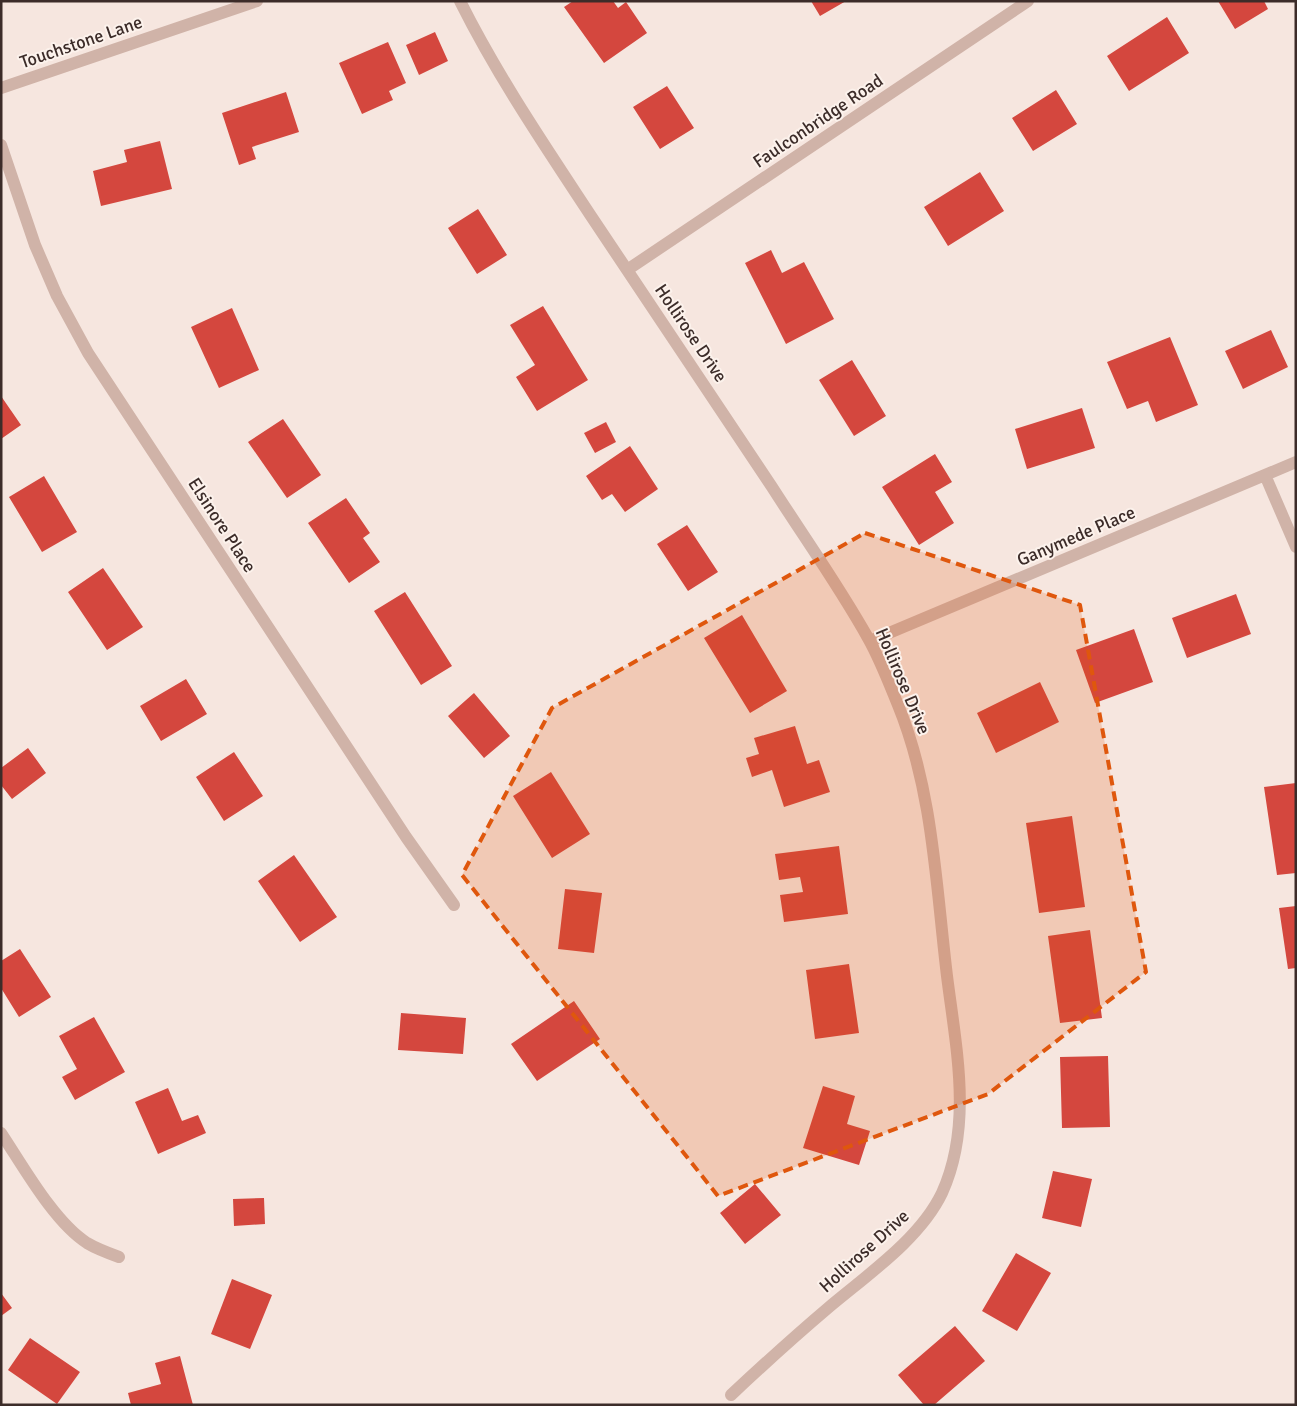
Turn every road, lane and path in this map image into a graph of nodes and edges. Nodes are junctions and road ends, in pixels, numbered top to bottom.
1 (258, 1) edge
2 (460, 1) edge
3 (1028, 1) edge
4 (1, 88) edge
5 (1, 144) edge
6 (627, 270) junction
7 (1296, 462) edge
8 (1265, 475) junction
9 (1296, 547) edge
10 (870, 641) junction
11 (454, 905) dead end
12 (1, 1133) edge
13 (119, 1257) dead end
14 (731, 1395) dead end

1 - 4 street, Touchstone Lane
2 - 6 street, Hollirose Drive
3 - 6 street, Faulconbridge Road
5 - 11 street, Elsinore Place
6 - 10 street, Hollirose Drive
7 - 8 street, Ganymede Place
8 - 9 street
8 - 10 street, Ganymede Place
10 - 14 street, Hollirose Drive
12 - 13 street

